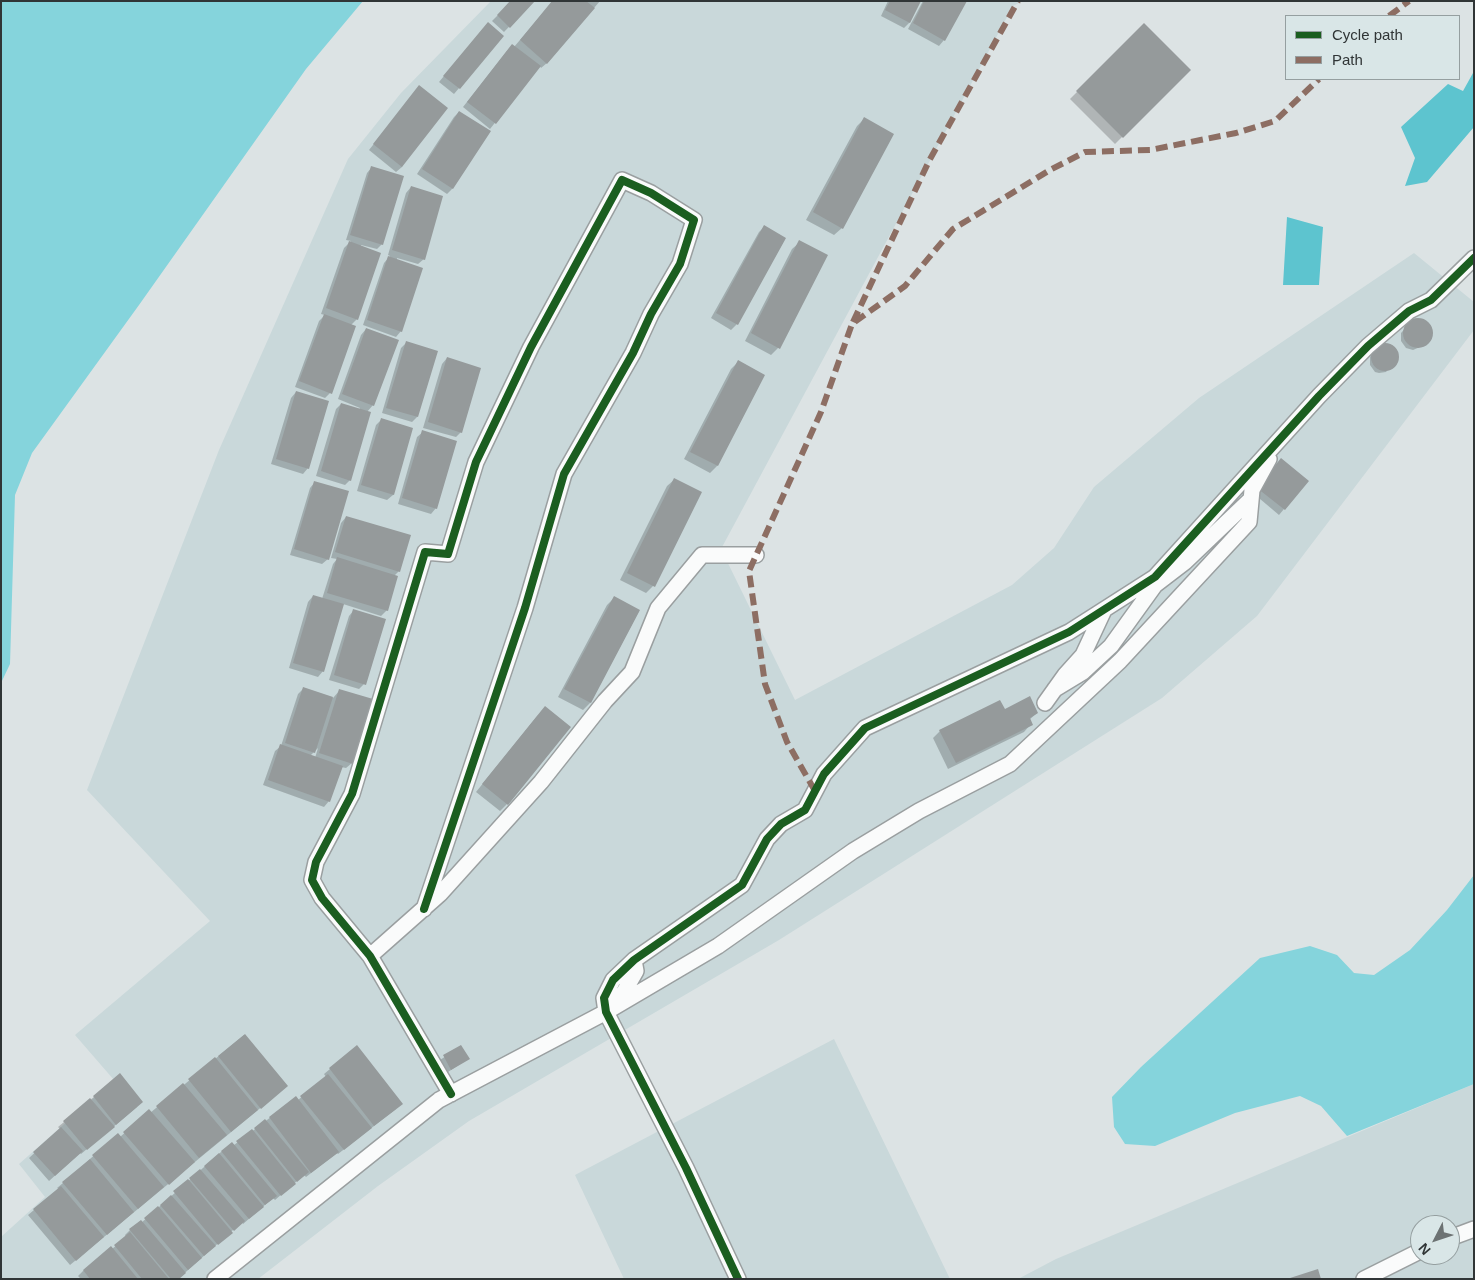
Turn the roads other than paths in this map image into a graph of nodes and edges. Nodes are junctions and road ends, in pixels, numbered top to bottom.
1 (1474, 258) edge
2 (1278, 440) junction
3 (1251, 499) junction
4 (756, 555) dead end
5 (1104, 610) junction
6 (1055, 689) junction
7 (1045, 704) dead end
8 (424, 909) junction
9 (370, 956) junction
10 (606, 1012) junction
11 (451, 1094) junction
12 (1474, 1229) edge
13 (1460, 1234) edge
14 (1410, 1256) edge
15 (215, 1279) edge
16 (738, 1279) edge
17 (1364, 1279) edge

1 - 2 street
2 - 3 street
2 - 5 street
3 - 6 street
3 - 10 street
4 - 8 street
5 - 6 street
5 - 10 street
6 - 7 street
8 - 9 street
8 - 9 street
9 - 11 street
10 - 11 street
10 - 16 street
11 - 15 street
12 - 13 street
14 - 17 street

